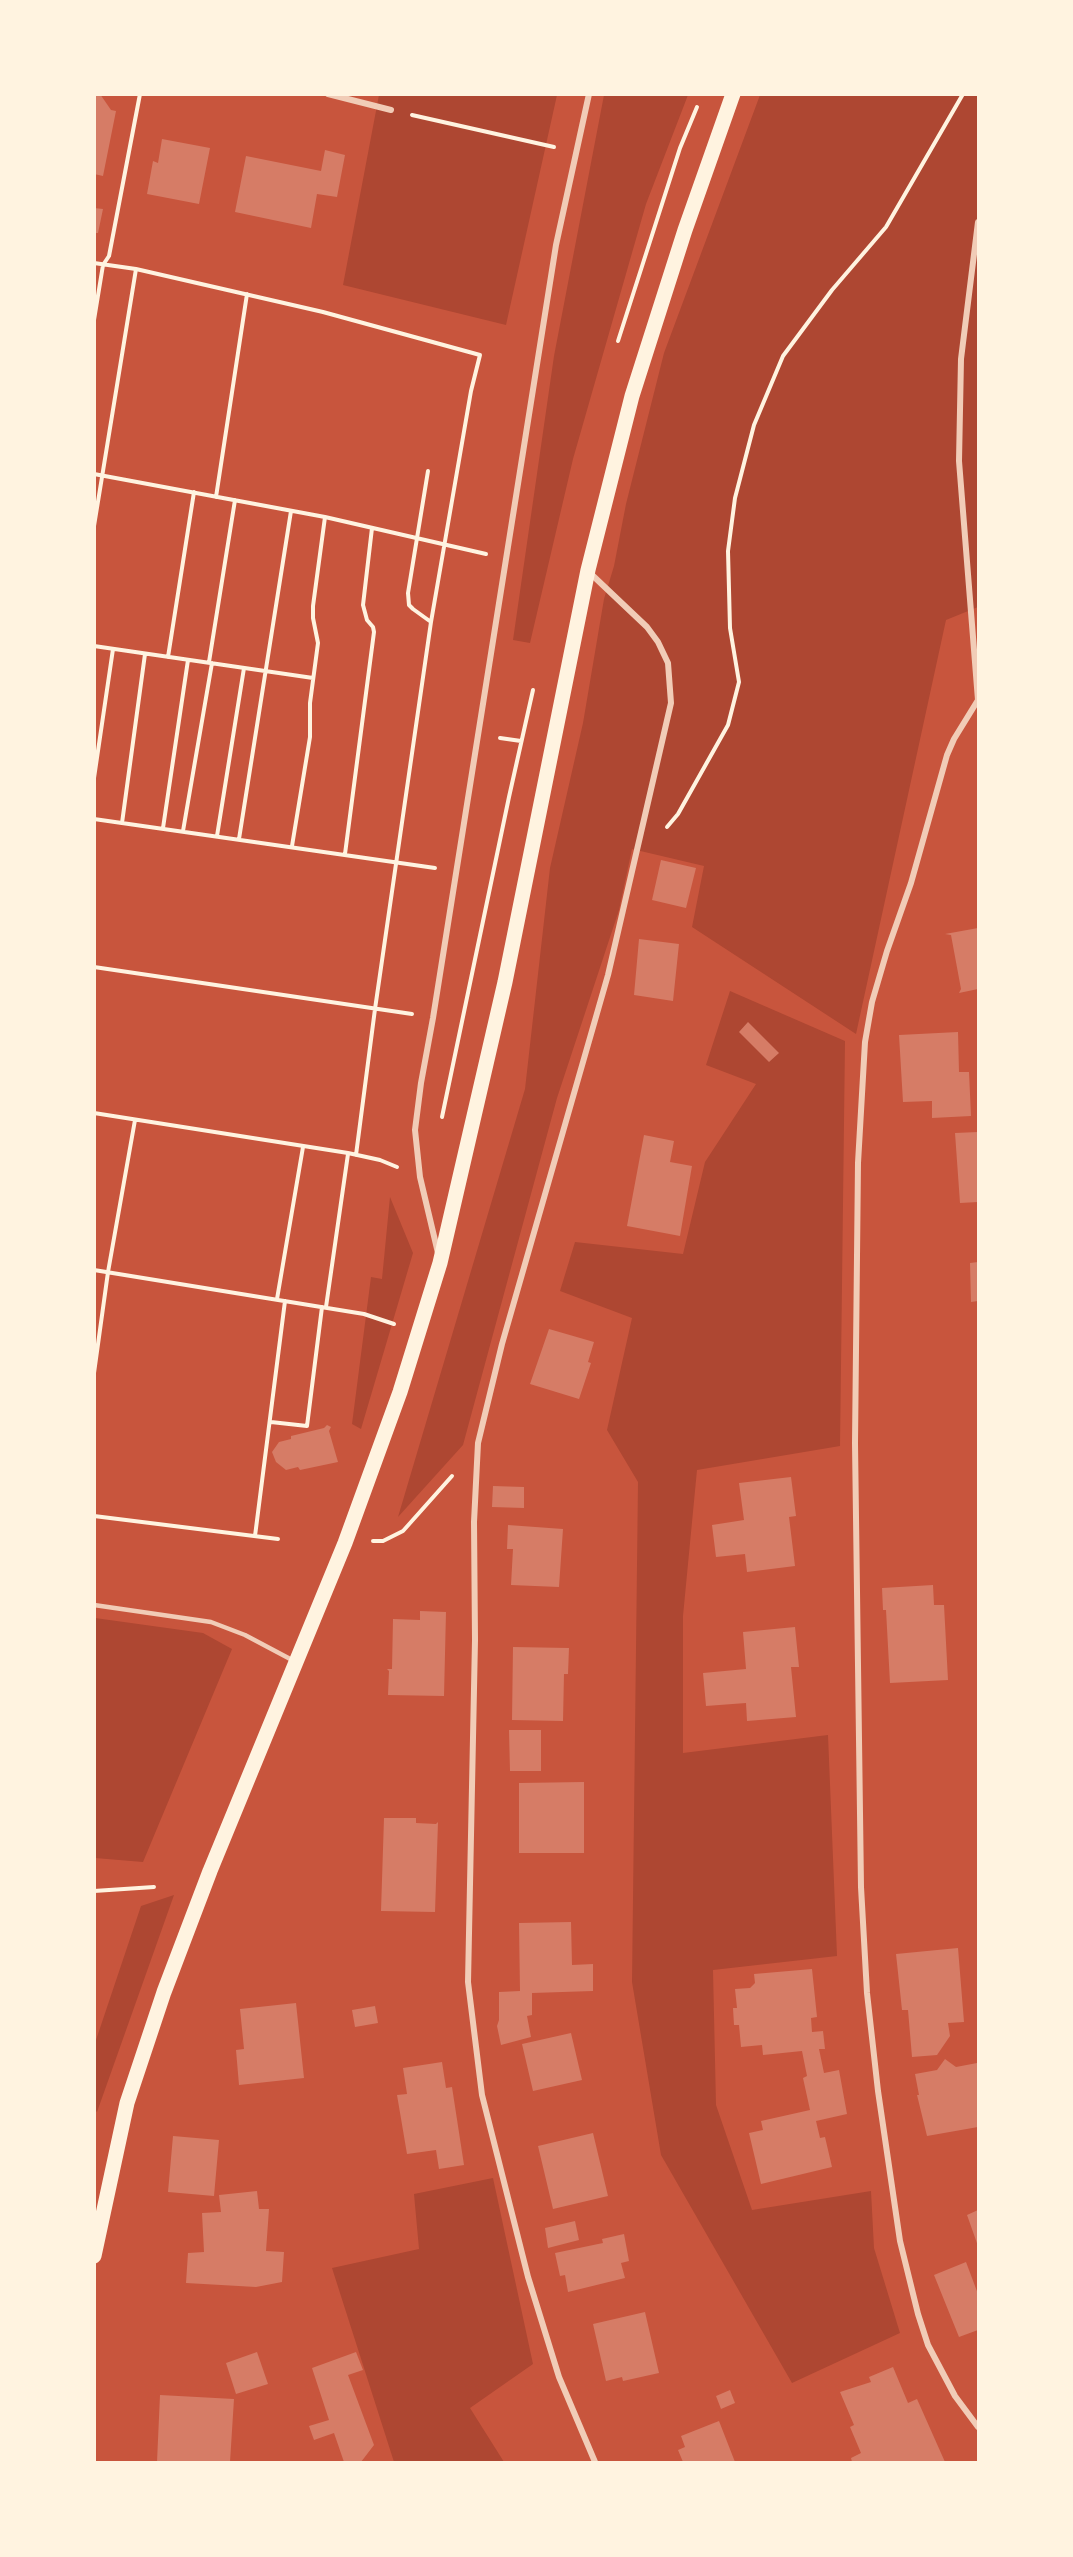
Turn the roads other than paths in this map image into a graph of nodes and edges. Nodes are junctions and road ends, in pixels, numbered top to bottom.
1 (328, 94) edge
2 (590, 94) edge
3 (733, 94) edge
4 (391, 110) road end
5 (978, 222) edge
6 (588, 570) junction
7 (978, 700) edge
8 (440, 1263) junction
9 (94, 1605) edge
10 (296, 1662) junction
11 (94, 2256) edge
12 (978, 2427) edge
13 (595, 2463) edge

1 - 4 street
2 - 8 street
3 - 6 main road
5 - 7 street
6 - 8 main road
6 - 13 street
7 - 12 street
8 - 10 main road
9 - 10 lane
10 - 11 main road

